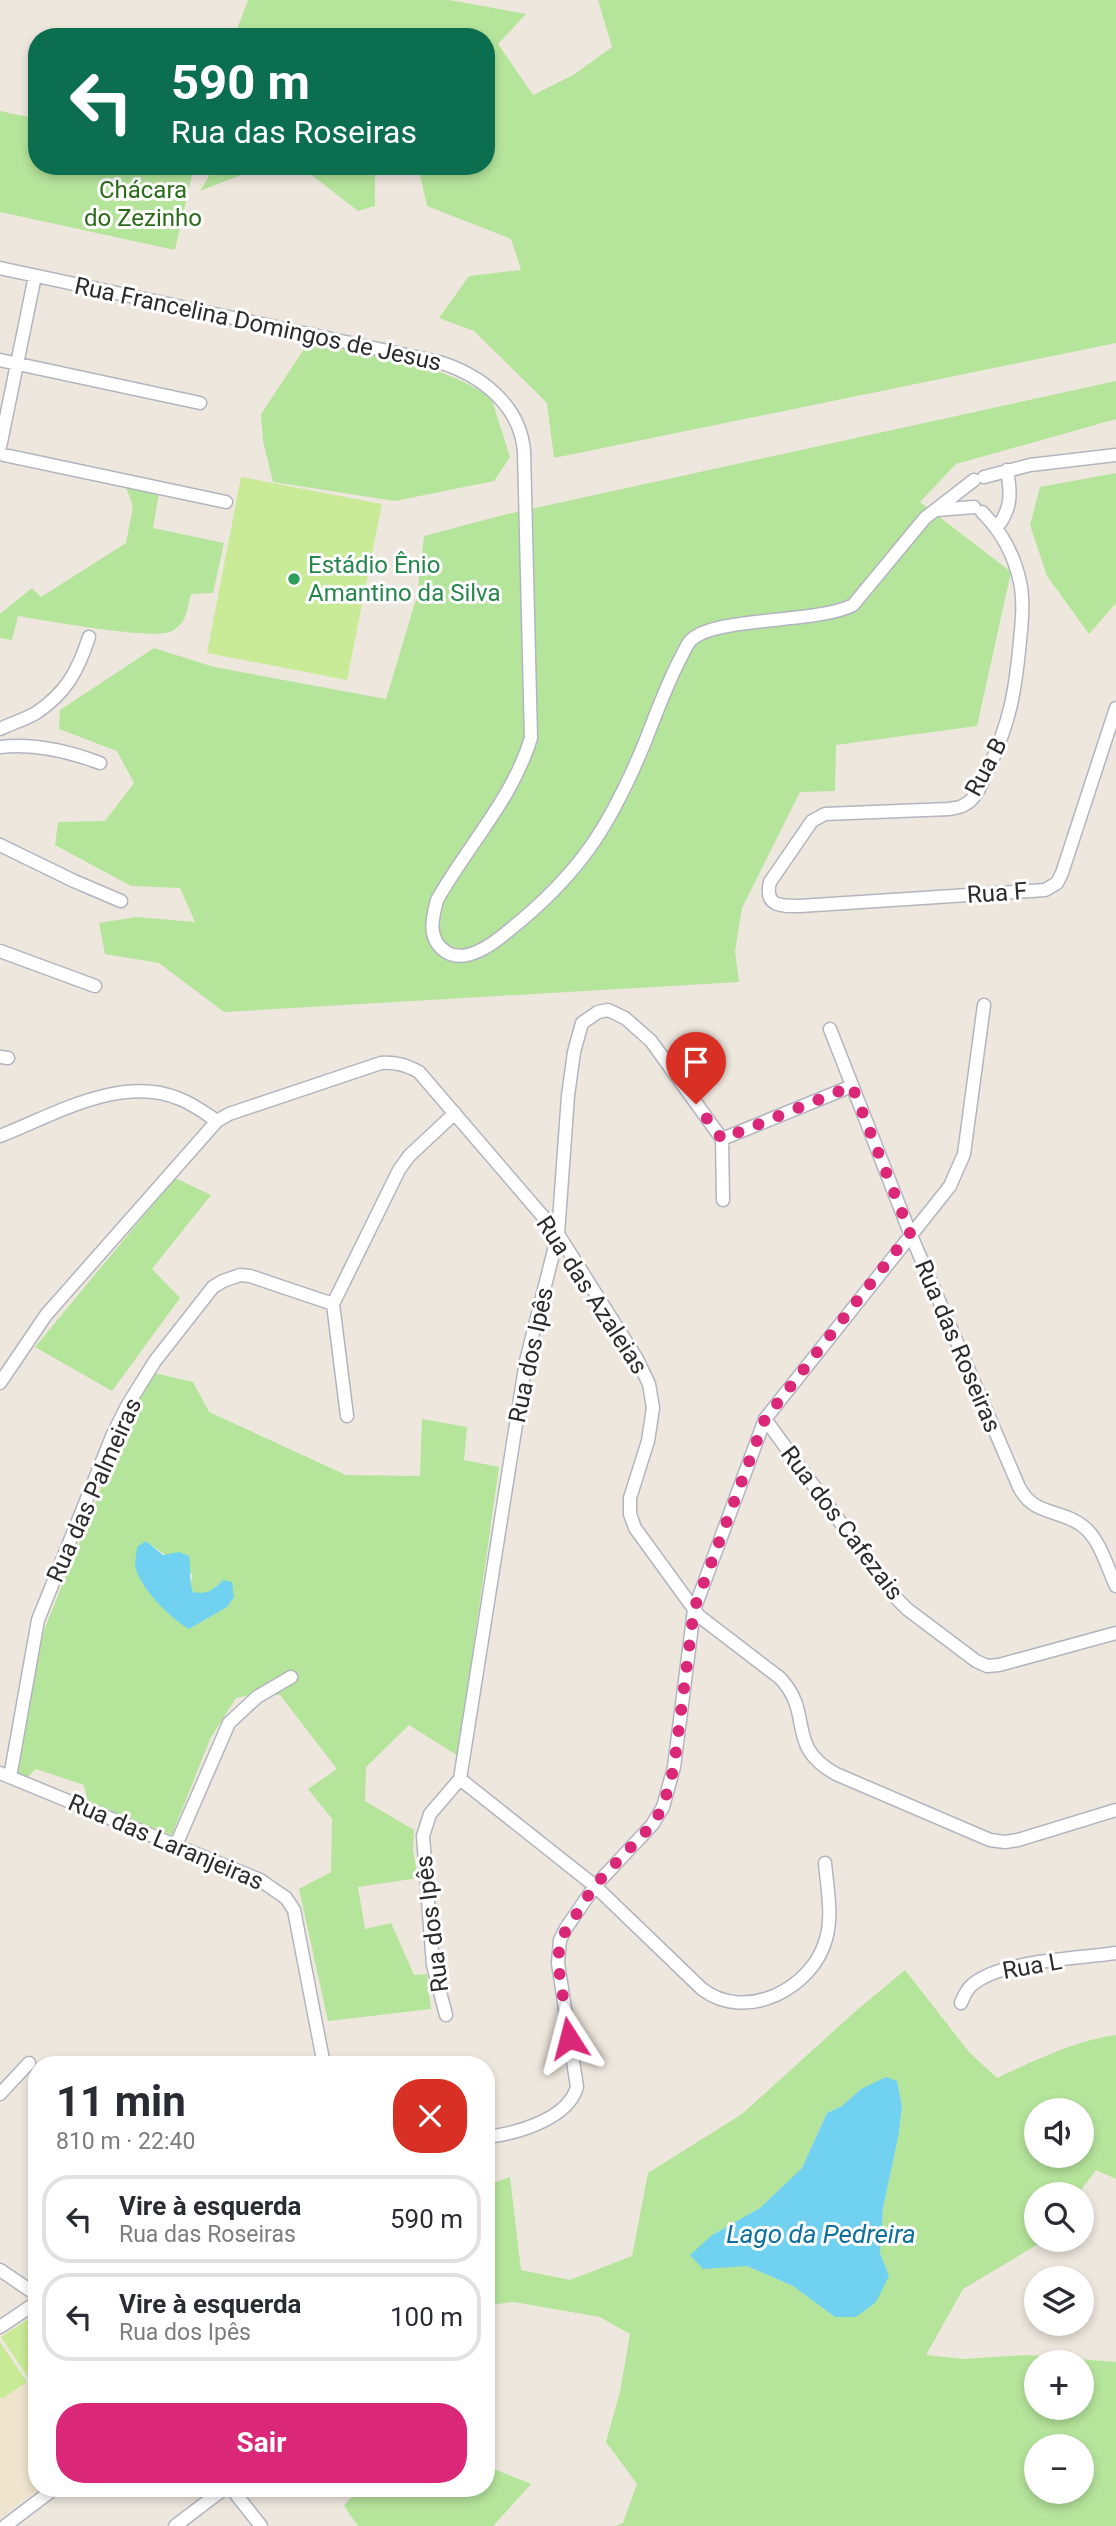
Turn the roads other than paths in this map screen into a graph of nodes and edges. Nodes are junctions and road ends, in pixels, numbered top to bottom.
1 (0, 268) edge
2 (35, 276) junction
3 (0, 360) edge
4 (17, 364) junction
5 (200, 404) dead end
6 (0, 447) edge
7 (0, 454) edge
8 (1116, 455) edge
9 (1007, 470) junction
10 (226, 502) dead end
11 (937, 510) junction
12 (997, 527) junction
13 (89, 637) dead end
14 (1116, 708) edge
15 (0, 729) edge
16 (0, 747) edge
17 (100, 763) dead end
18 (0, 845) edge
19 (770, 882) joint
20 (121, 901) dead end
21 (0, 951) edge
22 (95, 986) dead end
23 (984, 1005) dead end
24 (830, 1029) dead end
25 (852, 1086) junction
26 (455, 1113) junction
27 (217, 1121) junction
28 (0, 1136) edge
29 (722, 1139) junction
30 (723, 1200) dead end
31 (910, 1233) junction
32 (558, 1234) junction
33 (333, 1304) junction
34 (0, 1383) edge
35 (347, 1416) dead end
36 (765, 1419) junction
37 (1116, 1586) edge
38 (694, 1609) junction
39 (1116, 1633) edge
40 (291, 1677) dead end
41 (5, 1775) edge
42 (460, 1779) junction
43 (1116, 1810) edge
44 (176, 1845) junction
45 (825, 1863) dead end
46 (595, 1885) junction
47 (1116, 1953) edge
48 (961, 2003) dead end
49 (446, 2015) dead end
50 (322, 2056) edge
51 (28, 2064) edge
52 (0, 2094) edge
53 (495, 2136) edge
54 (0, 2270) edge
55 (28, 2289) edge
56 (28, 2308) edge
57 (0, 2327) edge
58 (43, 2497) edge
59 (213, 2497) edge
60 (238, 2497) edge
61 (5, 2526) edge
62 (175, 2526) edge
63 (261, 2526) edge

1 - 2 street, Rua Francelina Domingos de Jesus
2 - 4 street
2 - 11 street, Rua Francelina Domingos de Jesus
3 - 4 street
4 - 5 street
4 - 6 street
7 - 10 street
8 - 9 street, Rua Francelina Domingos de Jesus
9 - 11 street, Rua Francelina Domingos de Jesus
9 - 12 street
11 - 12 street, Rua B
12 - 19 street, Rua B
13 - 15 street
14 - 19 street, Rua F
16 - 17 street
18 - 20 street
21 - 22 street
23 - 31 street
24 - 25 street, Rua das Roseiras
25 - 29 street
25 - 31 street, Rua das Roseiras
26 - 27 street, Rua das Azaleias
26 - 32 street, Rua das Azaleias
26 - 33 street
27 - 28 street
27 - 34 street, Rua das Azaleias
29 - 30 street
29 - 32 street, Rua dos Ipês
31 - 36 street
31 - 37 street, Rua das Roseiras
32 - 38 street, Rua das Azaleias
32 - 42 street, Rua dos Ipês
33 - 35 street
33 - 41 street, Rua das Palmeiras
36 - 38 street
36 - 39 street, Rua dos Cafezais
38 - 43 street, Rua das Azaleias
38 - 46 street
40 - 44 street
41 - 44 street, Rua das Laranjeiras
42 - 46 street
42 - 49 street, Rua dos Ipês
44 - 50 street, Rua das Laranjeiras
45 - 46 street
46 - 53 street
47 - 48 street, Rua L
51 - 52 street
54 - 55 street
56 - 57 street
58 - 61 street
59 - 62 street
60 - 63 street

